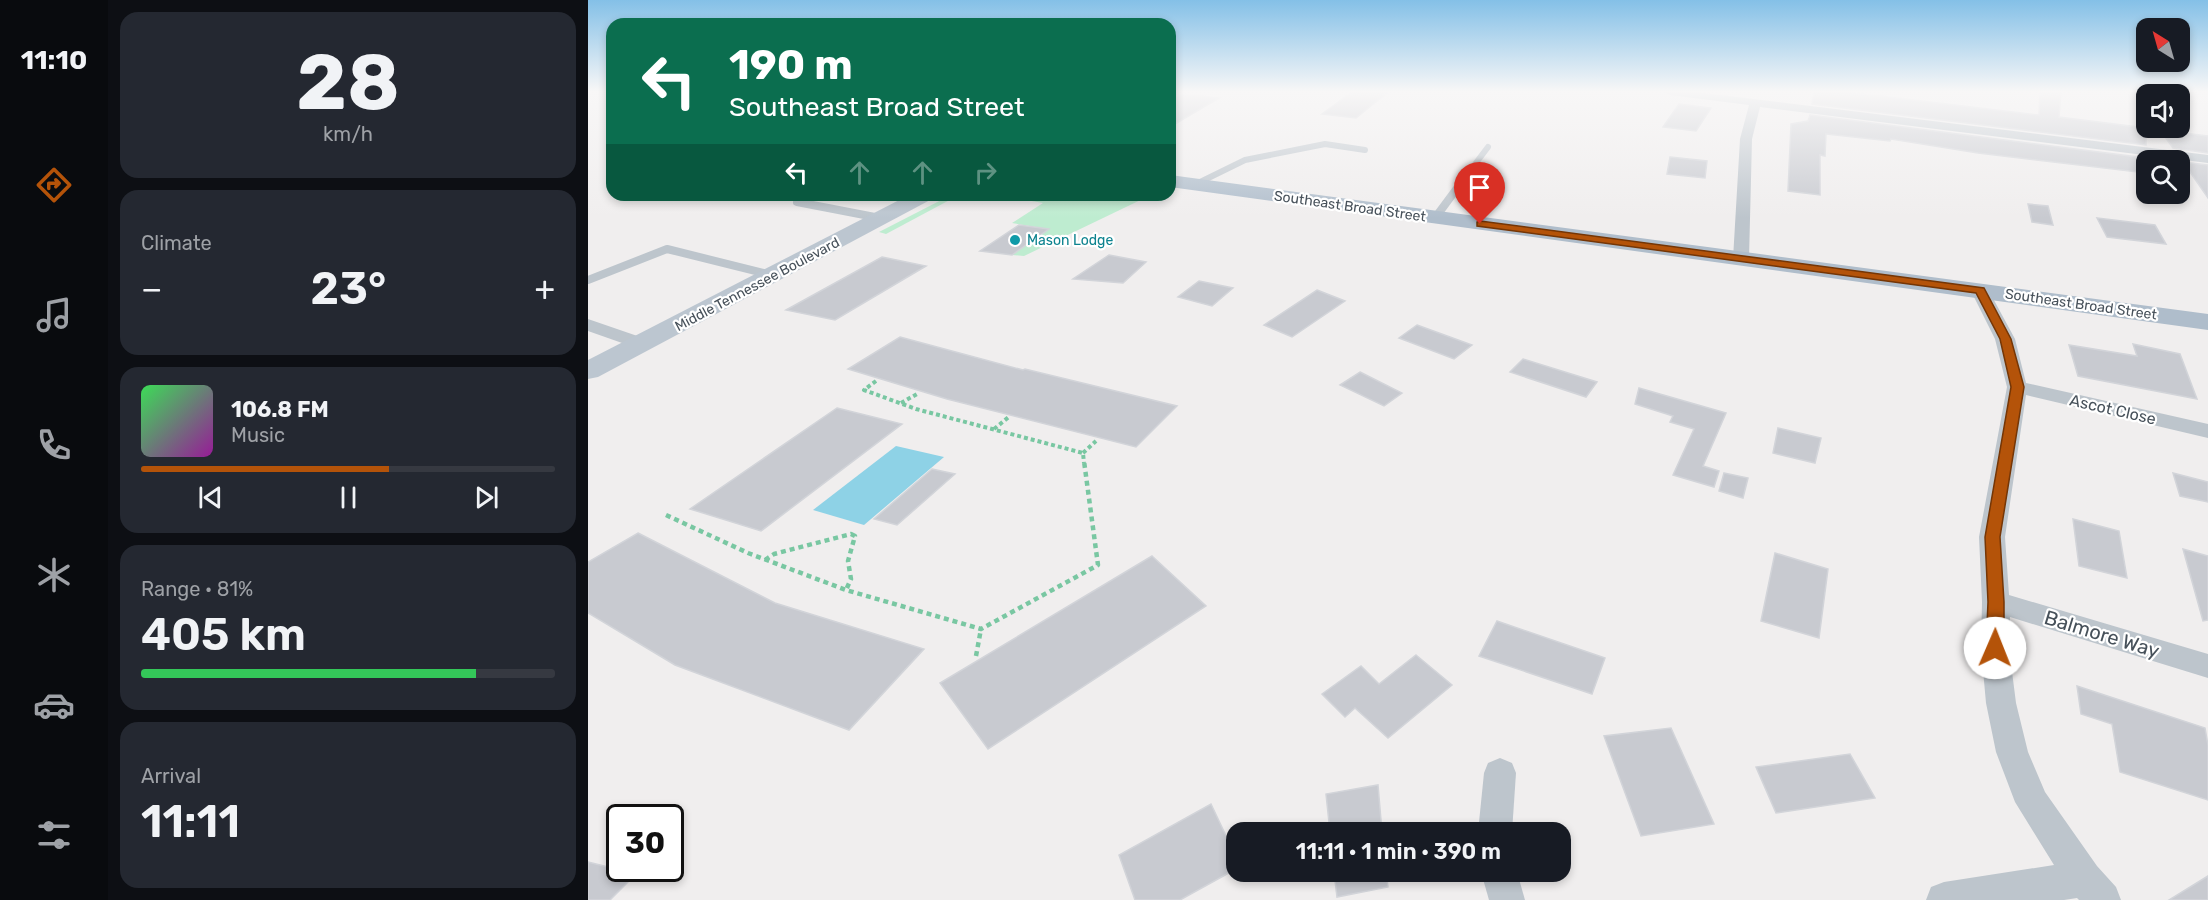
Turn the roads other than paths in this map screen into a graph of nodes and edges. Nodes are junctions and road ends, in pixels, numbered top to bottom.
1 (1747, 134) edge
2 (2006, 134) edge
3 (1488, 147) dead end
4 (1365, 150) dead end
5 (2208, 159) edge
6 (1176, 182) edge
7 (1194, 185) junction
8 (914, 201) edge
9 (797, 202) dead end
10 (1435, 218) junction
11 (880, 219) junction
12 (1741, 259) junction
13 (772, 275) junction
14 (588, 280) edge
15 (1980, 291) junction
16 (2208, 322) edge
17 (588, 325) edge
18 (642, 344) junction
19 (588, 371) edge
20 (2018, 387) junction
21 (2208, 431) edge
22 (1996, 602) junction
23 (2208, 666) edge
24 (1500, 773) dead end
25 (1496, 822) edge
26 (1502, 882) edge
27 (2093, 889) edge
28 (1507, 900) edge
29 (1944, 900) edge

1 - 12 street
2 - 5 street
3 - 10 lane
4 - 7 lane
6 - 7 main road, Southeast Broad Street
7 - 10 main road, Southeast Broad Street
8 - 11 main road, Middle Tennessee Boulevard
9 - 11 lane
10 - 12 main road, Southeast Broad Street
11 - 13 main road, Middle Tennessee Boulevard
12 - 15 main road, Southeast Broad Street
13 - 14 lane
13 - 18 main road, Middle Tennessee Boulevard
15 - 16 main road, Southeast Broad Street
15 - 20 street
17 - 18 street
18 - 19 main road, Middle Tennessee Boulevard
20 - 21 street, Ascot Close
20 - 22 street
22 - 23 street, Balmore Way
22 - 27 street
24 - 25 street
26 - 28 street
27 - 29 street

